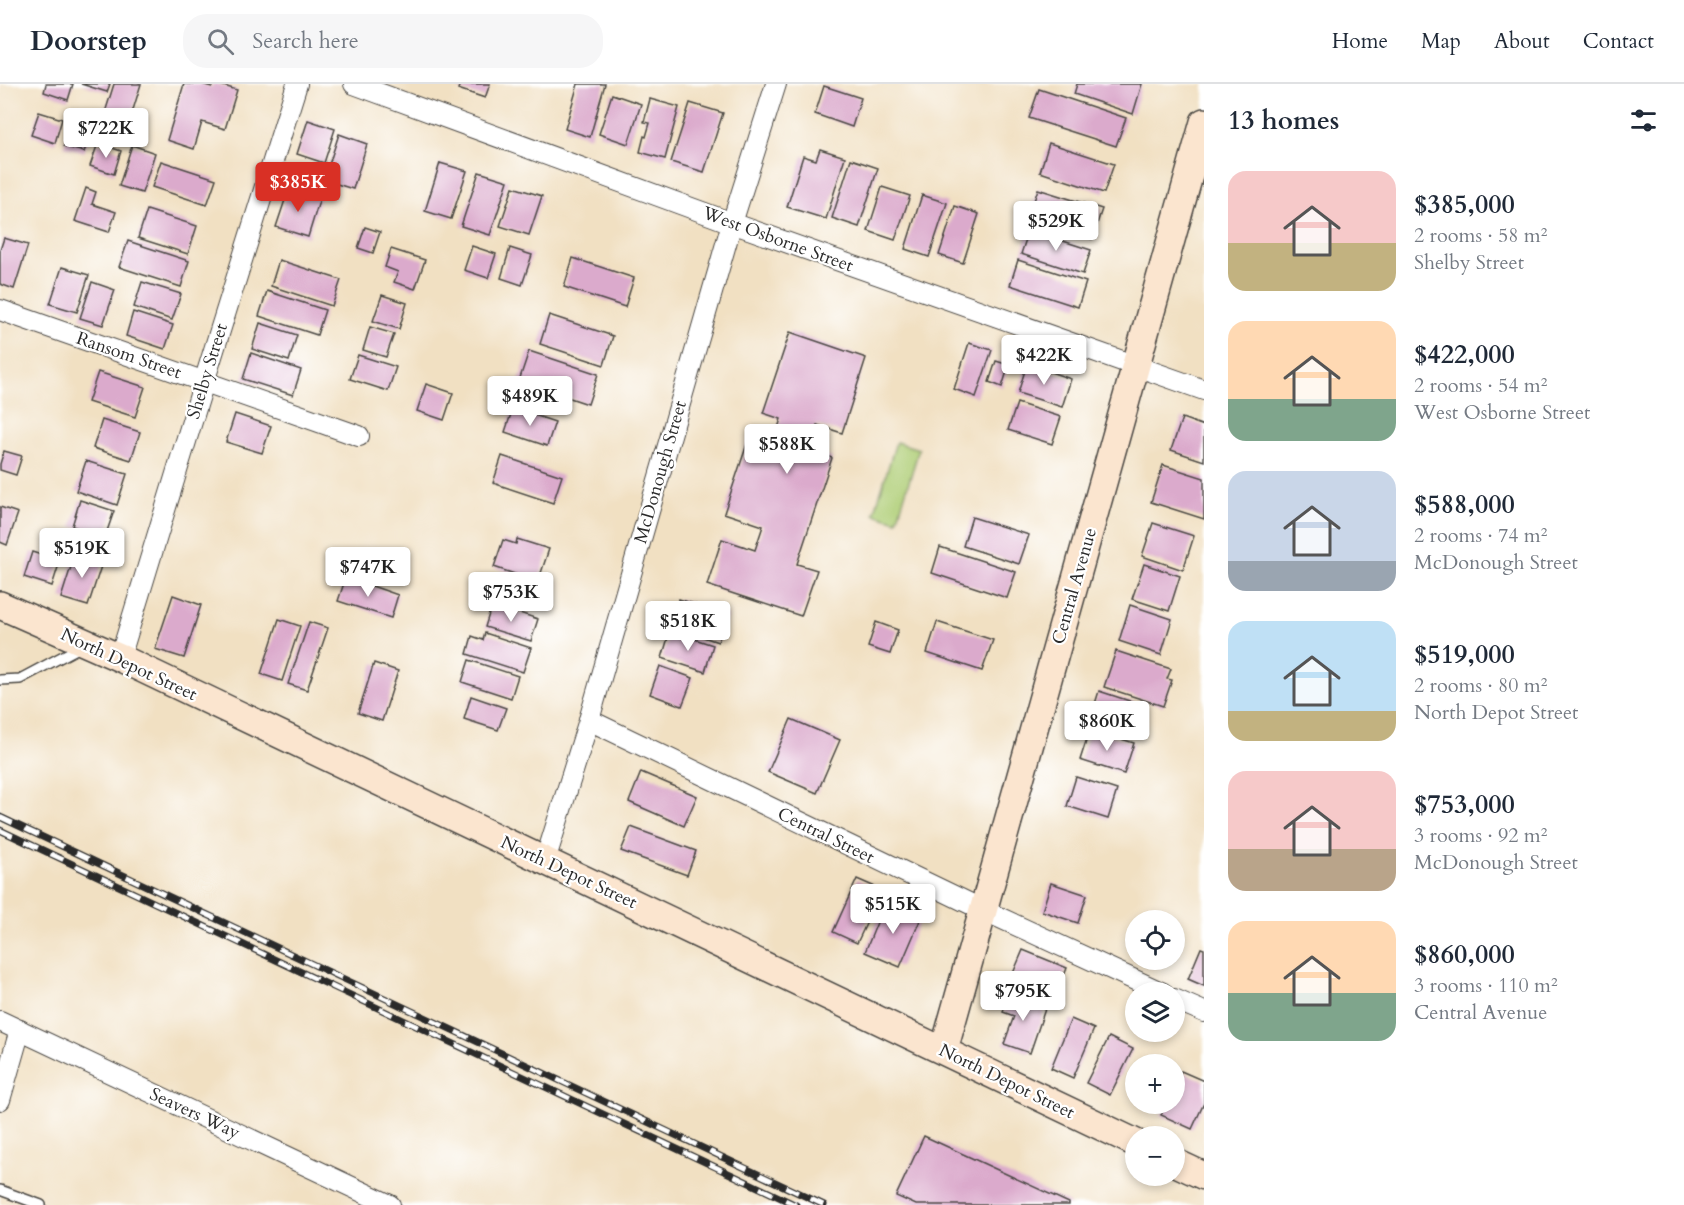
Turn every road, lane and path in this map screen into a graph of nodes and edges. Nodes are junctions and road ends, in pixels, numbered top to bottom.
1 (297, 84) edge
2 (354, 84) edge
3 (776, 84) edge
4 (1204, 122) edge
5 (732, 223) junction
6 (0, 310) edge
7 (1136, 365) junction
8 (204, 382) junction
9 (1204, 390) edge
10 (359, 436) dead end
11 (0, 605) edge
12 (86, 644) junction
13 (120, 658) junction
14 (0, 680) edge
15 (589, 720) junction
16 (545, 861) junction
17 (983, 910) junction
18 (1138, 982) edge
19 (1185, 1004) edge
20 (1204, 1012) edge
21 (0, 1021) edge
22 (20, 1030) junction
23 (944, 1050) junction
24 (0, 1100) edge
25 (1125, 1138) edge
26 (1185, 1167) edge
27 (1204, 1176) edge
28 (0, 1190) edge
29 (41, 1205) edge
30 (390, 1205) edge

1 - 8 street, Shelby Street
2 - 5 street, West Osborne Street
3 - 5 street, McDonough Street
4 - 7 street, Central Avenue
5 - 7 street, West Osborne Street
5 - 15 street, McDonough Street
6 - 8 street, Ransom Street
7 - 9 street, West Osborne Street
7 - 17 street, Central Avenue
8 - 10 street, Ransom Street
8 - 13 street, Shelby Street
11 - 12 street, North Depot Street
12 - 13 street, North Depot Street
12 - 14 lane
13 - 16 street, North Depot Street
15 - 16 street, McDonough Street
15 - 17 street, Central Street
16 - 23 street, North Depot Street
17 - 18 street, Central Street
17 - 23 street, Central Avenue
19 - 20 street
21 - 22 street, Seavers Way
22 - 24 street
22 - 30 street, Seavers Way
23 - 25 street, North Depot Street
26 - 27 street
28 - 29 lane

